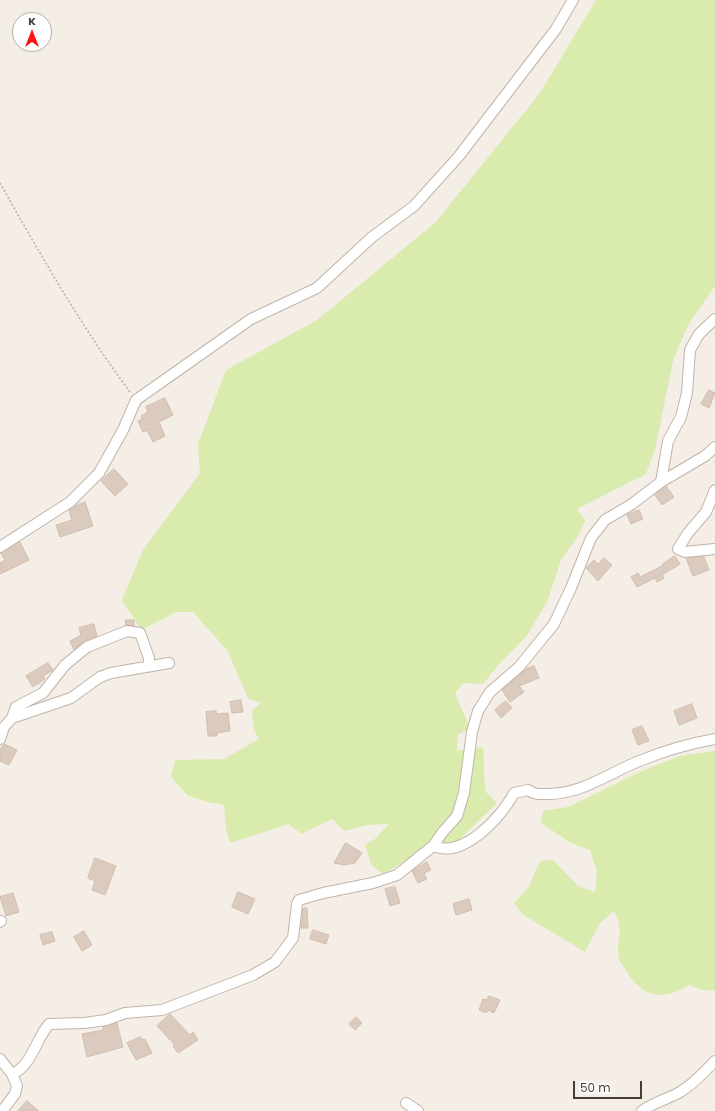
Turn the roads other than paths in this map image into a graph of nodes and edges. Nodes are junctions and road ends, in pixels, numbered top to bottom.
1 (573, 0) edge
2 (715, 319) edge
3 (715, 447) edge
4 (661, 482) junction
5 (715, 490) edge
6 (0, 547) edge
7 (715, 549) edge
8 (169, 663) dead end
9 (149, 666) junction
10 (12, 718) junction
11 (0, 739) edge
12 (715, 739) edge
13 (433, 846) junction
14 (0, 1059) edge
15 (715, 1061) edge
16 (12, 1074) junction
17 (406, 1103) dead end
18 (2, 1111) edge
19 (418, 1111) edge
20 (642, 1111) edge

1 - 6 street
2 - 4 street
3 - 4 street
4 - 13 street
5 - 7 street
8 - 9 street
9 - 10 street
9 - 10 street
10 - 11 street
12 - 13 street
13 - 16 street
14 - 16 street
15 - 20 street
16 - 18 street
17 - 19 street

